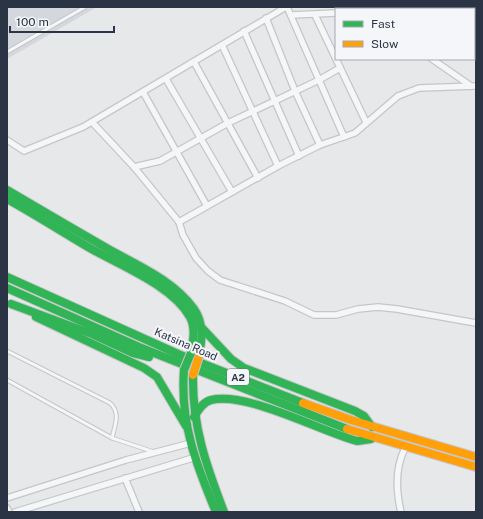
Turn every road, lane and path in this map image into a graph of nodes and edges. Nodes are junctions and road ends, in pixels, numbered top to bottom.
1 (85, 7) edge
2 (286, 7) edge
3 (335, 13) edge
4 (291, 15) junction
5 (315, 15) junction
6 (266, 18) junction
7 (244, 31) junction
8 (222, 45) junction
9 (7, 52) edge
10 (335, 57) edge
11 (336, 60) edge
12 (434, 60) edge
13 (194, 62) junction
14 (340, 68) junction
15 (166, 79) junction
16 (319, 80) junction
17 (474, 86) edge
18 (294, 91) junction
19 (143, 92) junction
20 (274, 101) junction
21 (252, 111) junction
22 (92, 122) junction
23 (366, 122) junction
24 (228, 123) junction
25 (344, 136) junction
26 (200, 138) junction
27 (7, 140) edge
28 (320, 145) junction
29 (176, 152) junction
30 (299, 156) junction
31 (278, 166) junction
32 (134, 167) junction
33 (258, 178) junction
34 (7, 190) edge
35 (232, 192) junction
36 (7, 199) edge
37 (208, 206) junction
38 (179, 222) junction
39 (7, 277) edge
40 (7, 288) edge
41 (9, 303) edge
42 (476, 323) edge
43 (201, 327) junction
44 (7, 351) edge
45 (169, 359) junction
46 (7, 380) edge
47 (194, 417) junction
48 (186, 426) junction
49 (372, 427) junction
50 (112, 438) junction
51 (375, 439) junction
52 (191, 443) junction
53 (405, 448) junction
54 (154, 452) junction
55 (196, 457) junction
56 (476, 457) edge
57 (476, 467) edge
58 (125, 478) junction
59 (7, 498) edge
60 (7, 508) edge
61 (30, 510) edge
62 (9, 512) edge
63 (15, 512) edge
64 (139, 512) edge
65 (216, 512) edge
66 (224, 512) edge
67 (401, 512) edge

1 - 9 lane
2 - 4 street
2 - 6 street
3 - 5 street
4 - 5 street
4 - 16 street
5 - 10 street
6 - 7 street
6 - 18 street
7 - 8 street
7 - 20 street
8 - 13 street
8 - 21 street
11 - 14 street
12 - 17 street
13 - 15 street
13 - 24 street
14 - 16 street
14 - 23 street
15 - 19 street
15 - 26 street
16 - 18 street
16 - 25 street
17 - 23 street
18 - 20 street
18 - 28 street
19 - 22 street
19 - 29 street
20 - 21 street
20 - 30 street
21 - 24 street
21 - 31 street
22 - 27 street
22 - 32 street
23 - 25 street
24 - 26 street
24 - 33 street
25 - 28 street
26 - 29 street
26 - 35 street
28 - 30 street
29 - 32 street
29 - 37 street
30 - 31 street
31 - 33 street
32 - 38 street
33 - 35 street
34 - 43 main road
35 - 37 street
36 - 48 main road, bridge
37 - 38 street
38 - 42 street
39 - 49 main road, Katsina Road / A2
40 - 45 main road, Katsina Road / A2
41 - 45 main road
41 - 48 main road
43 - 47 main road, bridge
43 - 49 main road
44 - 50 lane
45 - 51 main road, Katsina Road / A2
46 - 50 lane
47 - 51 main road
47 - 66 main road
48 - 52 main road
49 - 56 main road, Katsina Road / A2
50 - 54 lane
51 - 53 main road, Katsina Road / A2
52 - 54 street
52 - 55 main road
53 - 57 main road, Katsina Road / A2
53 - 67 street
54 - 59 street
55 - 58 street
55 - 65 main road
58 - 61 street
58 - 64 street
60 - 62 street
61 - 63 street

